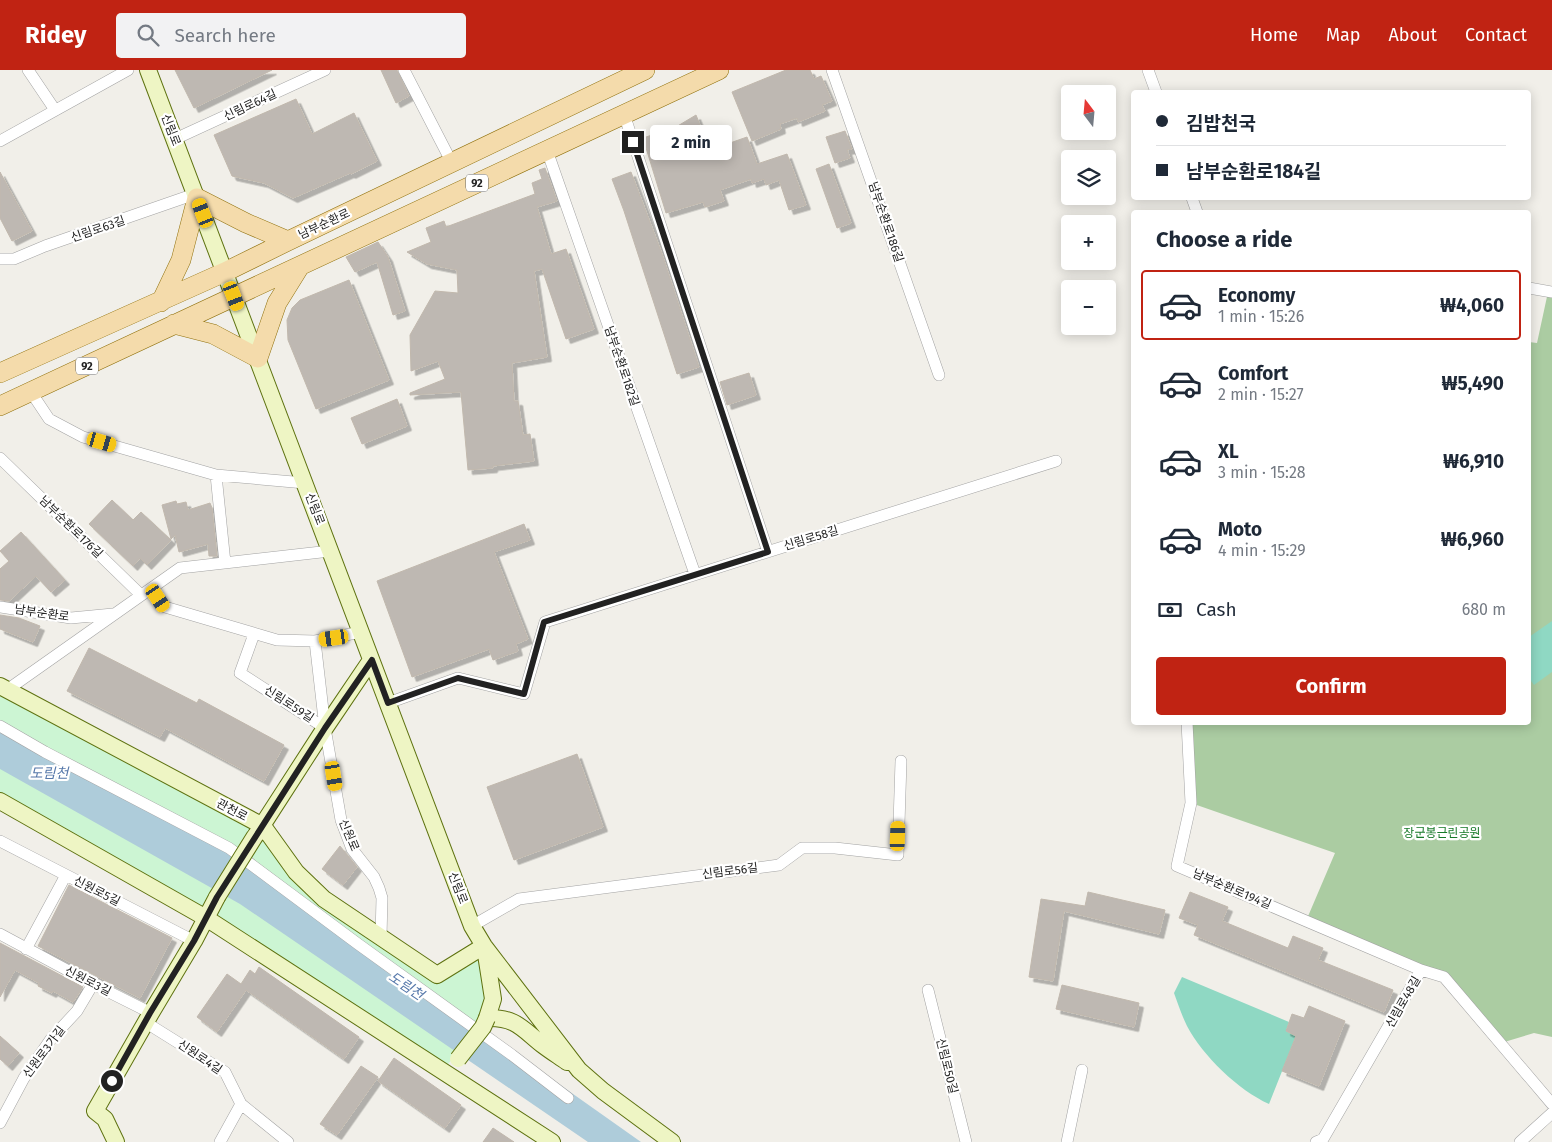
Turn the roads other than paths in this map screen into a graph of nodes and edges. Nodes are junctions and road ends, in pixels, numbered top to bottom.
1 (28, 70) edge
2 (128, 70) edge
3 (148, 70) edge
4 (325, 70) edge
5 (404, 70) edge
6 (645, 70) edge
7 (719, 70) edge
8 (832, 70) edge
9 (1148, 70) edge
10 (1155, 90) edge
11 (56, 110) junction
12 (624, 114) junction
13 (175, 139) junction
14 (0, 141) edge
15 (552, 153) junction
16 (452, 163) junction
17 (196, 196) junction
18 (288, 241) junction
19 (0, 259) edge
20 (323, 259) dead end
21 (300, 266) junction
22 (225, 272) junction
23 (1531, 288) edge
24 (1552, 292) edge
25 (234, 296) junction
26 (161, 302) junction
27 (174, 324) junction
28 (258, 358) junction
29 (0, 373) edge
30 (939, 375) dead end
31 (31, 392) junction
32 (0, 406) edge
33 (0, 458) edge
34 (1056, 461) dead end
35 (216, 475) junction
36 (305, 483) junction
37 (330, 550) junction
38 (768, 552) junction
39 (225, 563) junction
40 (695, 574) junction
41 (152, 588) junction
42 (142, 595) junction
43 (0, 607) edge
44 (114, 614) junction
45 (362, 632) junction
46 (254, 634) junction
47 (315, 641) junction
48 (372, 660) junction
49 (4, 688) edge
50 (388, 703) junction
51 (1187, 725) edge
52 (0, 726) edge
53 (325, 728) junction
54 (901, 761) dead end
55 (0, 801) edge
56 (259, 831) junction
57 (0, 841) edge
58 (66, 876) junction
59 (206, 918) junction
60 (472, 926) junction
61 (0, 934) edge
62 (381, 937) junction
63 (194, 941) junction
64 (484, 946) junction
65 (26, 949) junction
66 (1421, 970) junction
67 (93, 984) junction
68 (928, 990) dead end
69 (148, 1017) junction
70 (487, 1018) junction
71 (579, 1070) junction
72 (1082, 1070) dead end
73 (446, 1073) junction
74 (568, 1098) dead end
75 (241, 1104) junction
76 (1552, 1104) edge
77 (1552, 1113) edge
78 (0, 1123) edge
79 (116, 1142) edge
80 (220, 1142) edge
81 (288, 1142) edge
82 (552, 1142) edge
83 (672, 1142) edge
84 (966, 1142) edge
85 (1067, 1142) edge
86 (1316, 1142) edge
87 (1520, 1142) edge

1 - 11 street
2 - 11 street
3 - 13 main road, 신림로
4 - 13 street, 신림로64길
5 - 16 street
6 - 16 main road, 남부순환로 / 92
7 - 12 main road, 92
8 - 30 street, 남부순환로186길
9 - 10 street
11 - 14 street
12 - 15 main road, 92
12 - 38 street
13 - 17 main road, 신림로
15 - 20 street
15 - 21 main road, 92
15 - 40 street, 남부순환로182길
16 - 18 main road, 남부순환로 / 92
17 - 18 main road
17 - 19 street, 신림로63길
17 - 22 main road, 신림로
17 - 26 main road
18 - 22 main road, 남부순환로 / 92
21 - 25 main road, 92
21 - 28 main road
22 - 25 main road, 신림로
22 - 26 main road, 남부순환로 / 92
23 - 24 street
25 - 27 main road, 92
25 - 28 main road, 신림로
26 - 29 main road, 남부순환로 / 92
27 - 28 main road
27 - 31 main road, 92
28 - 36 main road, 신림로
31 - 32 main road, 92
31 - 35 street
33 - 42 street, 남부순환로176길
34 - 38 street, 신림로58길
35 - 36 street
35 - 39 street
36 - 37 main road, 신림로
37 - 39 street
37 - 45 main road, 신림로
38 - 40 street, 신림로58길
39 - 41 street
40 - 50 street, 신림로58길
41 - 42 street
41 - 46 street
42 - 44 street
43 - 44 street, 남부순환로
44 - 49 street
45 - 47 street
45 - 48 main road, 신림로
46 - 47 street
46 - 53 street, 신림로59길
47 - 53 street, 신림로59길
48 - 50 main road, 신림로
48 - 53 main road
49 - 56 main road, 관천로
50 - 60 main road, 신림로
51 - 66 street, 남부순환로194길
52 - 74 street
53 - 56 main road
53 - 62 street, 신원로
54 - 60 street, 신림로56길
55 - 59 main road
56 - 59 main road, bridge
56 - 62 main road, 관천로
57 - 58 street, 신원로5길
58 - 63 street, 신원로5길
58 - 65 street
59 - 63 main road
59 - 73 main road
60 - 64 main road, 신림로
61 - 65 street, 신원로3길
62 - 64 main road, 관천로
63 - 69 main road
64 - 70 main road, 신림로
64 - 71 main road, 신림로
65 - 67 street, 신원로3길
66 - 76 street, 신림로48길
66 - 86 street, 신림로48길
67 - 69 street, 신원로3길
67 - 78 street, 신원로3가길
68 - 84 street, 신림로50길
69 - 75 street, 신원로4길
69 - 79 main road
70 - 71 main road
70 - 73 main road, bridge
71 - 83 main road, 신림로
72 - 85 street
73 - 82 main road
75 - 80 street
75 - 81 street, 신원로4길
77 - 87 street

